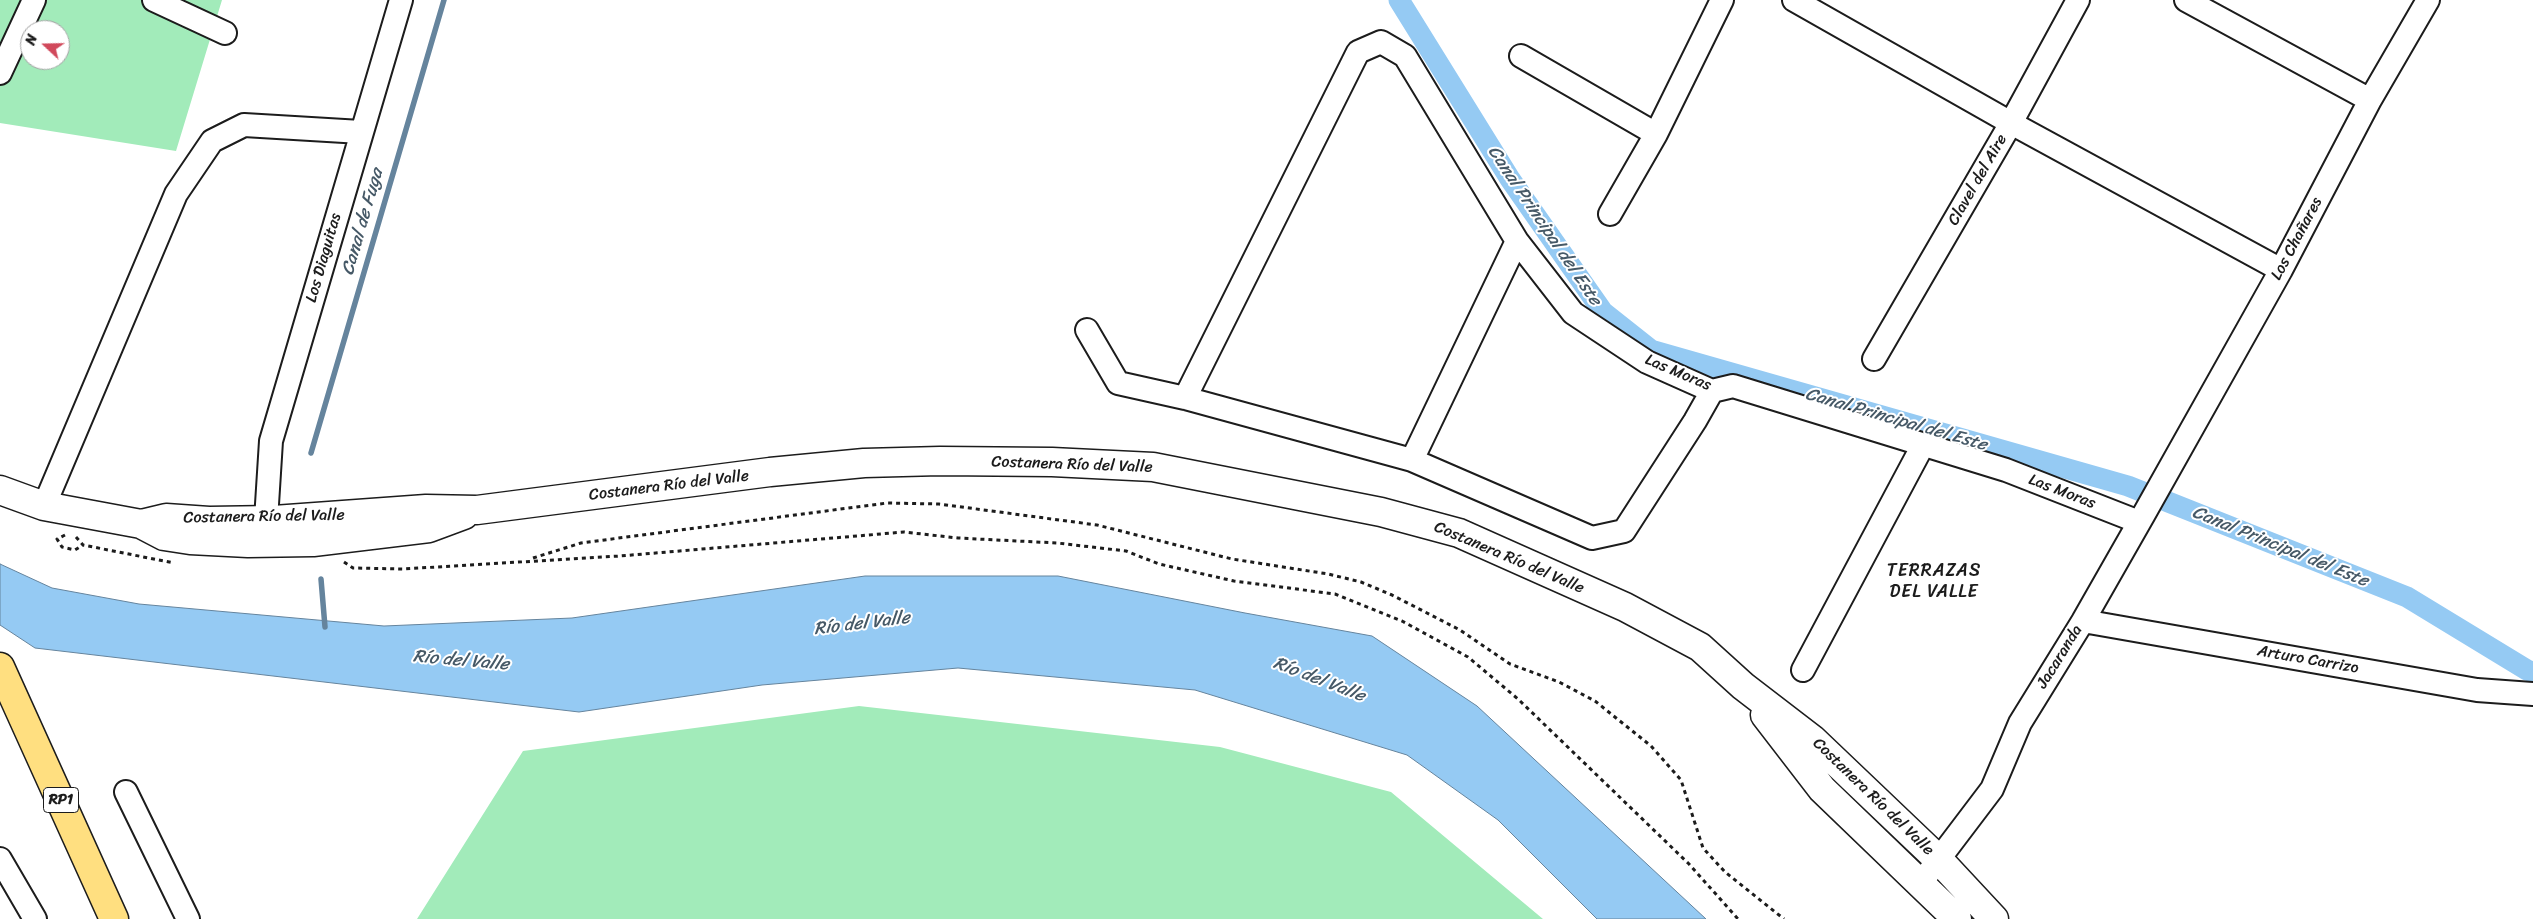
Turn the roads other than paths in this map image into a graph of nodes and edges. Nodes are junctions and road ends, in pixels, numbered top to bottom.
1 (34, 0) edge
2 (154, 0) edge
3 (401, 0) edge
4 (1722, 0) edge
5 (1794, 0) edge
6 (2078, 0) edge
7 (2186, 0) edge
8 (2428, 0) edge
9 (225, 33) dead end
10 (1521, 56) dead end
11 (0, 73) edge
12 (2370, 100) junction
13 (2011, 123) junction
14 (361, 132) junction
15 (1656, 134) junction
16 (1610, 214) dead end
17 (1517, 241) junction
18 (2281, 270) junction
19 (1087, 330) dead end
20 (1874, 358) dead end
21 (1712, 391) junction
22 (1185, 398) junction
23 (1923, 445) junction
24 (1412, 460) junction
25 (2163, 476) joint
26 (0, 490) edge
27 (44, 506) junction
28 (477, 510) junction
29 (2142, 518) junction
30 (266, 520) junction
31 (141, 524) junction
32 (2083, 621) junction
33 (1804, 670) dead end
34 (3, 674) edge
35 (1743, 686) junction
36 (2533, 694) edge
37 (126, 792) dead end
38 (0, 859) edge
39 (1940, 860) junction
40 (1920, 884) junction
41 (35, 919) edge
42 (114, 919) edge
43 (188, 919) edge
44 (1957, 919) edge
45 (1994, 919) edge

1 - 11 street
2 - 9 street
3 - 14 street, Los Diaguitas
4 - 15 street
5 - 13 street
6 - 13 street, Clavel del Aire
7 - 12 street
8 - 12 street, Los Chañares
10 - 15 street
12 - 18 street, Los Chañares
13 - 18 street
13 - 20 street, Clavel del Aire
14 - 27 street
14 - 30 street, Los Diaguitas
15 - 16 street
17 - 21 street, Las Moras
17 - 22 street, Las Moras
17 - 24 street
18 - 25 street, Los Chañares
19 - 22 street
21 - 23 street, Las Moras
21 - 24 street
22 - 24 street
23 - 29 street, Las Moras
23 - 33 street
25 - 29 street, Jacaranda
26 - 27 main road, Costanera Río del Valle
27 - 31 main road, Costanera Río del Valle
28 - 30 main road, Costanera Río del Valle
28 - 31 main road, Costanera Río del Valle
28 - 35 main road, Costanera Río del Valle
29 - 32 street, Jacaranda
30 - 31 main road, Costanera Río del Valle
32 - 36 street, Arturo Carrizo
32 - 39 street, Jacaranda
34 - 42 main road, RP1
35 - 39 main road, Costanera Río del Valle
35 - 40 main road, Costanera Río del Valle
37 - 43 street
38 - 41 street
39 - 40 street, Jacaranda
39 - 45 main road, Costanera Río del Valle
40 - 44 main road, Costanera Río del Valle

